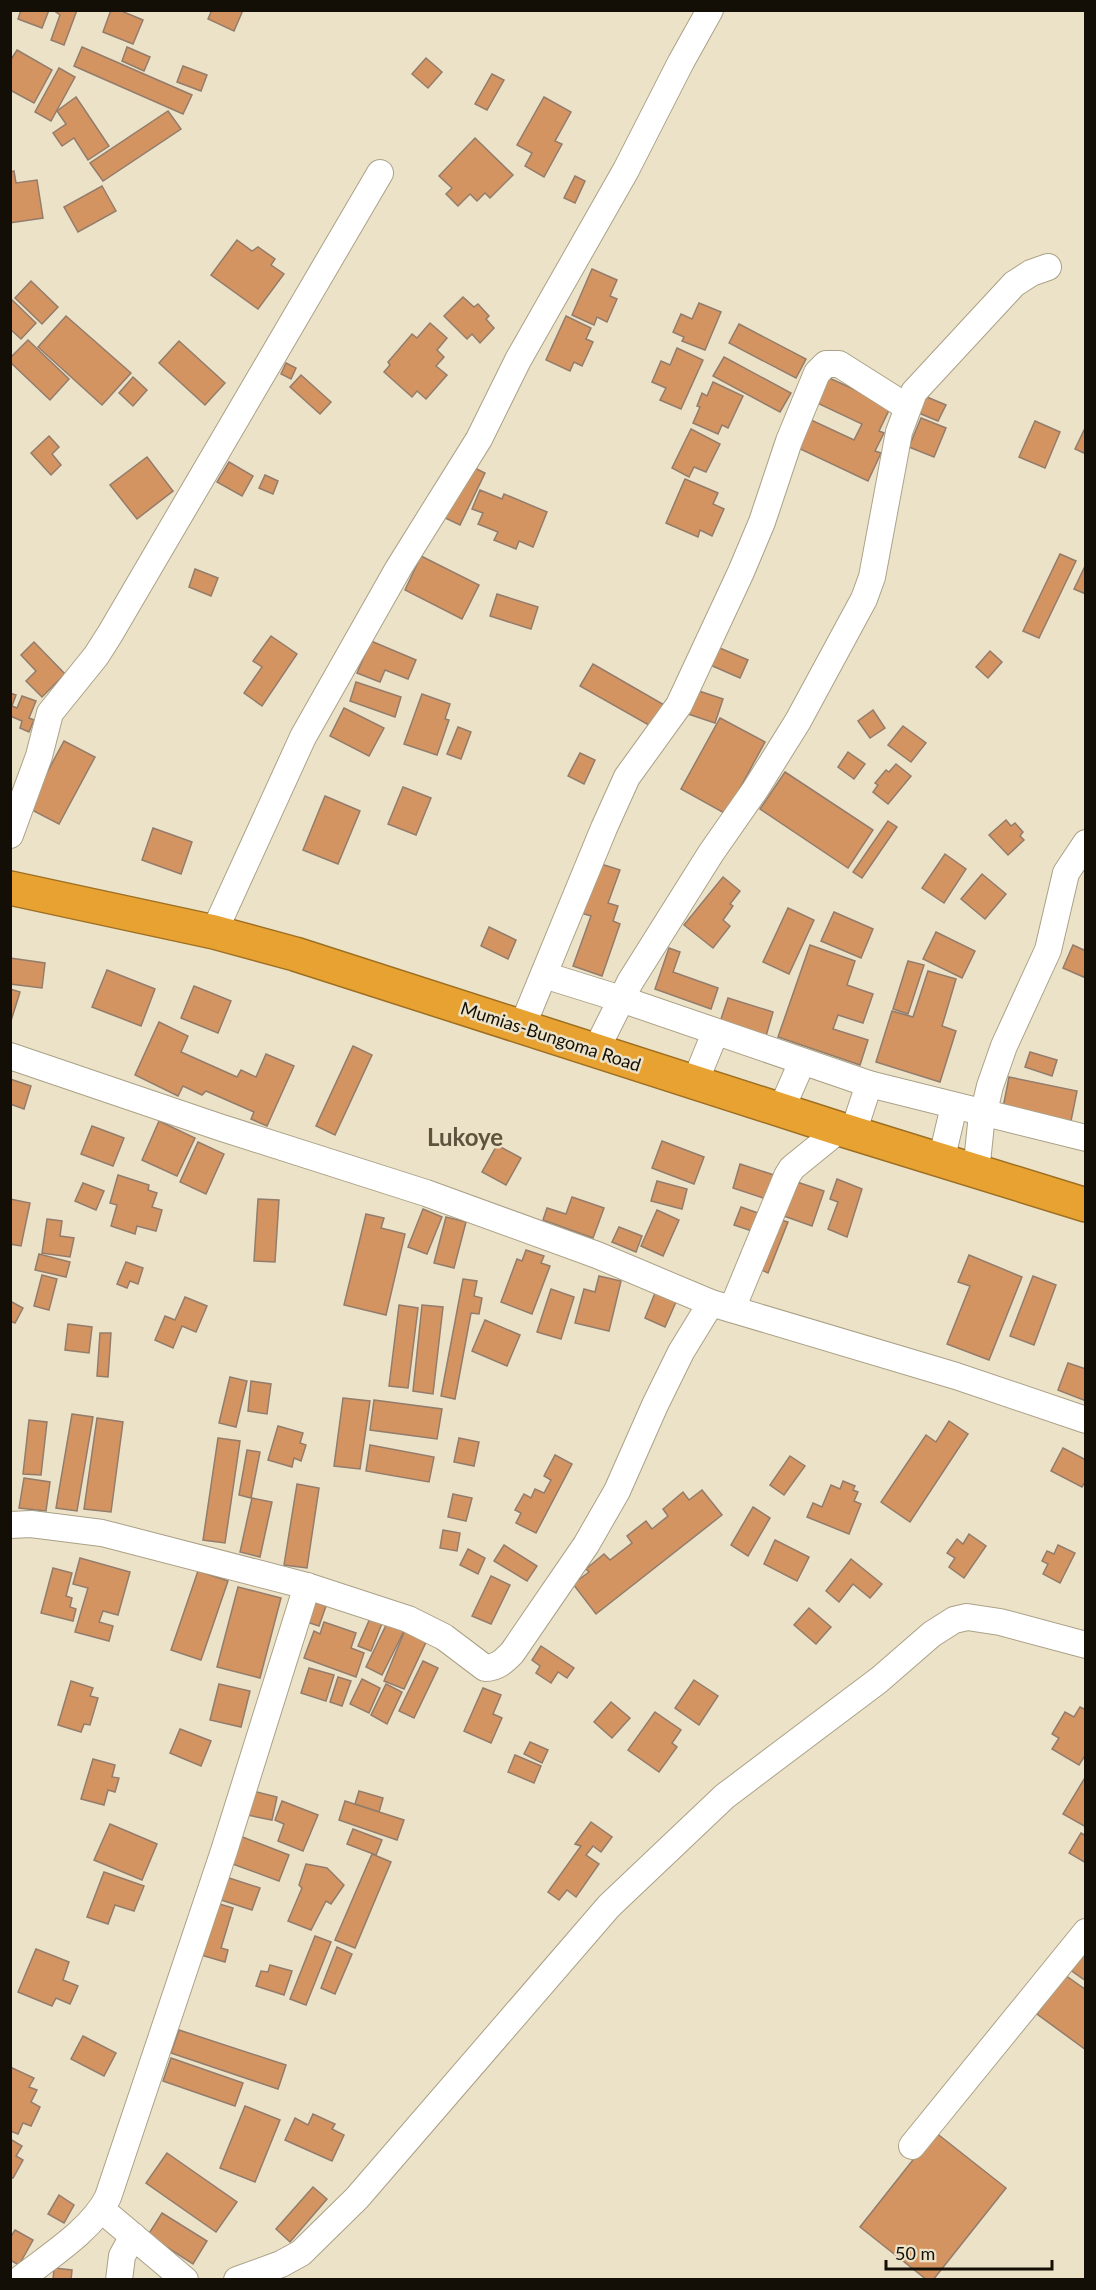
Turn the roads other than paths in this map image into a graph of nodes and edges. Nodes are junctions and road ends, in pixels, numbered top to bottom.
1 (710, 10) edge
2 (380, 172) dead end
3 (1048, 267) dead end
4 (907, 407) junction
5 (10, 835) edge
6 (1086, 843) edge
7 (10, 888) edge
8 (214, 932) junction
9 (544, 975) junction
10 (621, 999) junction
11 (522, 1027) junction
12 (715, 1033) junction
13 (596, 1050) junction
14 (10, 1056) edge
15 (802, 1062) junction
16 (695, 1082) junction
17 (869, 1084) junction
18 (954, 1106) junction
19 (782, 1110) junction
20 (984, 1113) junction
21 (846, 1131) junction
22 (1086, 1138) edge
23 (941, 1161) junction
24 (976, 1172) junction
25 (1086, 1206) edge
26 (722, 1306) junction
27 (1086, 1420) edge
28 (10, 1524) edge
29 (307, 1586) junction
30 (1086, 1645) edge
31 (1086, 1932) edge
32 (912, 2146) dead end
33 (102, 2210) junction
34 (133, 2236) junction
35 (182, 2278) edge
36 (19, 2280) edge
37 (119, 2280) edge
38 (237, 2280) edge

1 - 8 street
2 - 5 street
3 - 4 street
4 - 9 street
4 - 10 street
6 - 20 street
7 - 8 highway, Mumias-Bungoma Road
8 - 11 highway, Mumias-Bungoma Road
9 - 10 street
9 - 11 street
10 - 12 street
10 - 13 street
11 - 13 highway, Mumias-Bungoma Road
12 - 15 street
12 - 16 street
13 - 16 highway, Mumias-Bungoma Road
14 - 26 street
15 - 17 street
15 - 19 street
16 - 19 highway, Mumias-Bungoma Road
17 - 18 street
17 - 21 street
18 - 20 street
18 - 23 street
19 - 21 highway, Mumias-Bungoma Road
20 - 22 street
20 - 24 street
21 - 23 highway, Mumias-Bungoma Road
21 - 26 street
23 - 24 highway, Mumias-Bungoma Road
24 - 25 highway, Mumias-Bungoma Road
26 - 27 street
26 - 29 street
28 - 29 street
29 - 33 street
30 - 38 street
31 - 32 street
33 - 34 street
33 - 36 street
34 - 35 street
34 - 37 street

